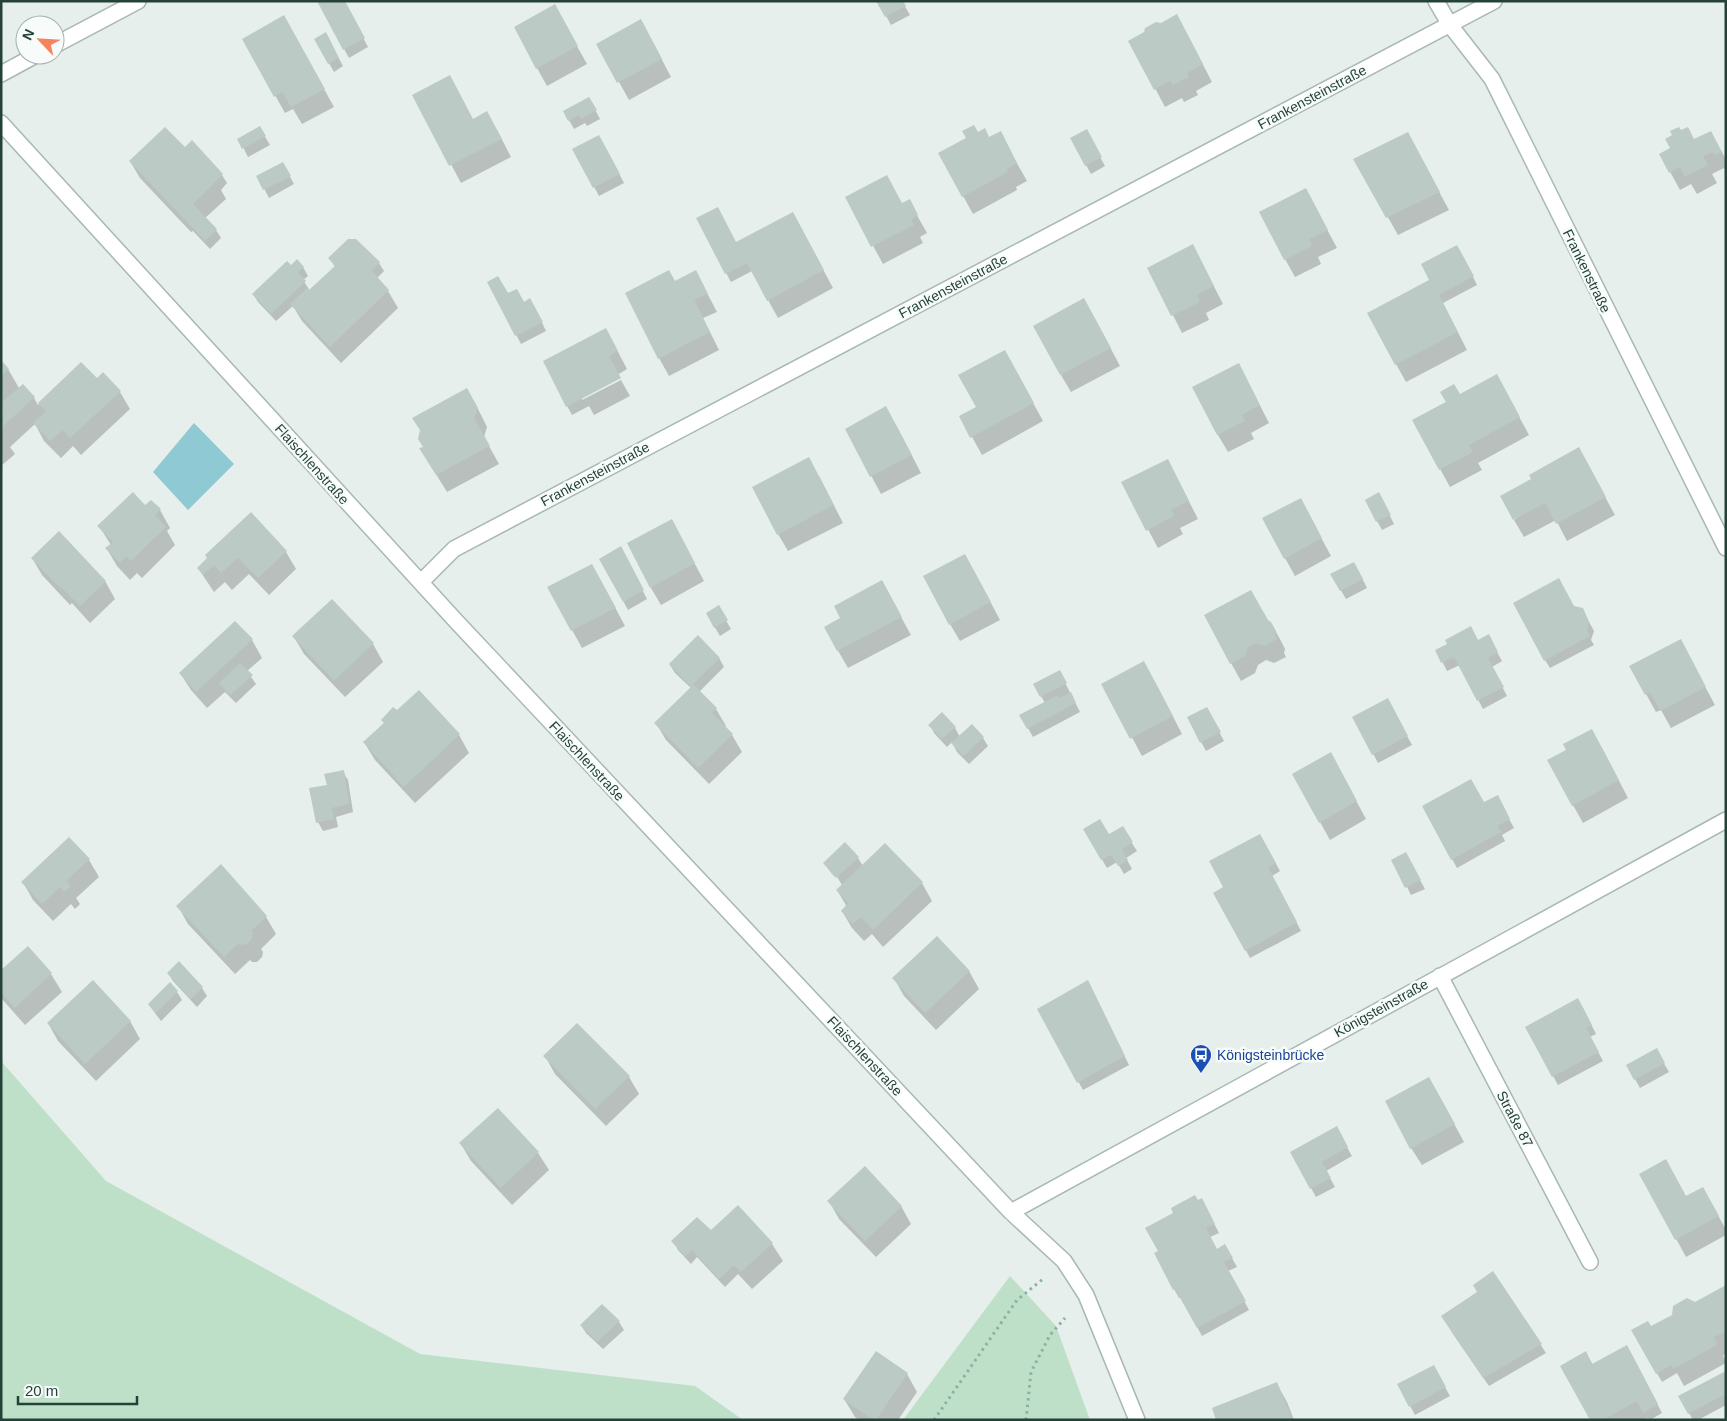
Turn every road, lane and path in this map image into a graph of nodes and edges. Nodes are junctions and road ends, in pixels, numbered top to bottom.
1 (138, 1) edge
2 (1436, 1) edge
3 (1494, 1) edge
4 (1450, 25) junction
5 (65, 40) edge
6 (18, 65) edge
7 (1, 74) edge
8 (1, 123) edge
9 (1726, 548) edge
10 (421, 582) junction
11 (1726, 820) edge
12 (1440, 976) junction
13 (1011, 1212) junction
14 (1064, 1261) junction
15 (1590, 1262) dead end
16 (1086, 1296) junction
17 (934, 1420) edge
18 (1026, 1420) edge
19 (1137, 1420) edge

1 - 5 street
2 - 4 street, Frankenstraße
3 - 4 street, Frankensteinstraße
4 - 9 street, Frankenstraße
4 - 10 street, Frankensteinstraße
6 - 7 street
8 - 10 street, Flaischlenstraße
10 - 13 street, Flaischlenstraße
11 - 12 street, Königsteinstraße
12 - 13 street, Königsteinstraße
12 - 15 street, Straße 87
13 - 14 street, Flaischlenstraße
14 - 16 street, Flaischlenstraße
14 - 17 path
16 - 18 path
16 - 19 street, Flaischlenstraße

